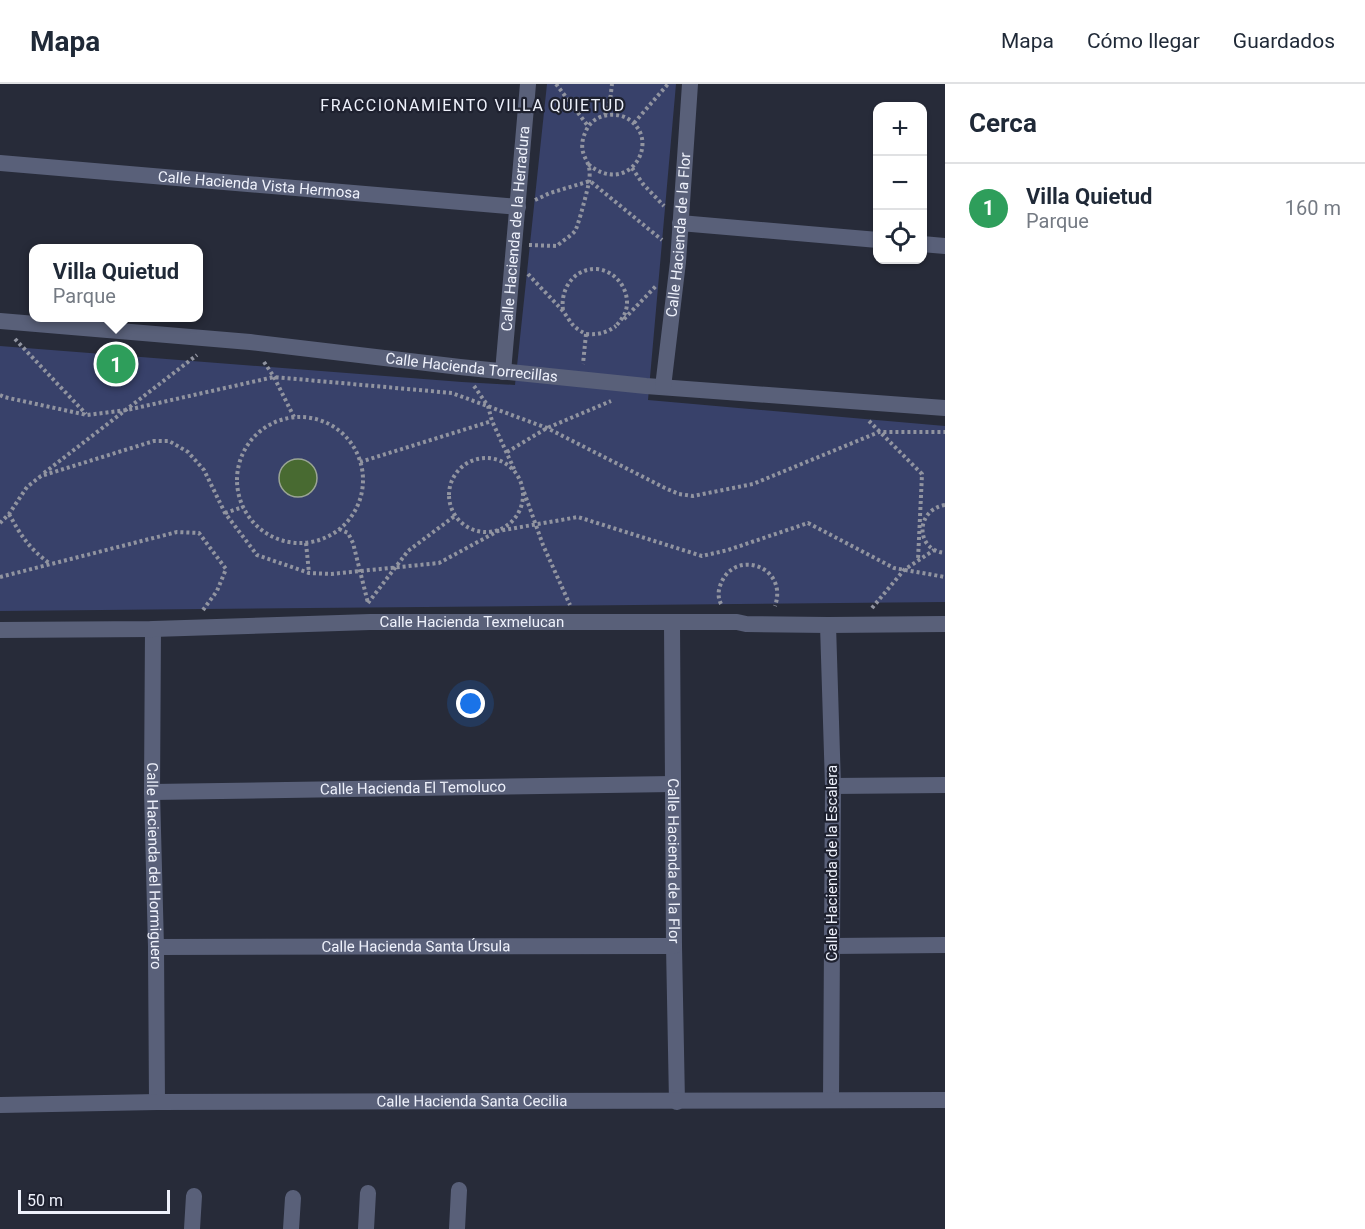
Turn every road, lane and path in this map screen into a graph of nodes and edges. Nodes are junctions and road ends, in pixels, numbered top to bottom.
1 (528, 84) edge
2 (556, 84) edge
3 (612, 84) edge
4 (668, 84) edge
5 (690, 84) edge
6 (605, 115) junction
7 (634, 123) junction
8 (588, 126) junction
9 (0, 163) edge
10 (588, 164) junction
11 (632, 168) junction
12 (590, 181) junction
13 (518, 207) junction
14 (680, 224) junction
15 (873, 240) edge
16 (544, 244) dead end
17 (927, 244) edge
18 (945, 246) edge
19 (513, 256) junction
20 (678, 258) junction
21 (564, 312) junction
22 (4, 326) edge
23 (616, 326) junction
24 (586, 334) junction
25 (217, 340) junction
26 (250, 342) junction
27 (460, 367) junction
28 (503, 372) junction
29 (274, 377) junction
30 (581, 380) junction
31 (663, 387) junction
32 (0, 395) edge
33 (613, 400) dead end
34 (855, 400) junction
35 (488, 406) junction
36 (945, 408) edge
37 (127, 410) junction
38 (87, 416) junction
39 (294, 417) junction
40 (492, 421) junction
41 (548, 428) junction
42 (879, 432) junction
43 (945, 432) edge
44 (507, 452) junction
45 (360, 462) junction
46 (517, 474) junction
47 (41, 476) junction
48 (522, 486) junction
49 (945, 505) edge
50 (243, 507) junction
51 (225, 513) junction
52 (9, 514) junction
53 (456, 515) junction
54 (0, 523) edge
55 (536, 525) junction
56 (339, 529) junction
57 (306, 543) junction
58 (934, 550) junction
59 (945, 553) edge
60 (918, 560) junction
61 (50, 563) junction
62 (396, 566) junction
63 (360, 570) junction
64 (904, 570) junction
65 (309, 573) junction
66 (0, 577) edge
67 (945, 577) edge
68 (368, 603) junction
69 (370, 622) junction
70 (578, 622) junction
71 (737, 622) junction
72 (672, 623) junction
73 (755, 623) junction
74 (945, 624) edge
75 (828, 625) junction
76 (859, 625) junction
77 (190, 627) junction
78 (153, 629) junction
79 (0, 630) edge
80 (673, 784) junction
81 (945, 785) edge
82 (833, 786) junction
83 (152, 792) junction
84 (832, 945) junction
85 (945, 945) edge
86 (674, 946) junction
87 (156, 947) junction
88 (831, 1100) junction
89 (945, 1100) edge
90 (157, 1102) junction
91 (677, 1102) junction
92 (0, 1105) edge
93 (459, 1190) dead end
94 (368, 1193) dead end
95 (194, 1196) dead end
96 (293, 1198) dead end
97 (192, 1229) edge
98 (291, 1229) edge
99 (366, 1229) edge
100 (457, 1229) edge

1 - 13 street, Calle Hacienda de la Herradura
2 - 8 path
3 - 6 path
4 - 7 path
5 - 14 street, Calle Hacienda de la Flor
6 - 7 path
6 - 8 path
7 - 11 path
8 - 10 path
9 - 13 street, Calle Hacienda Vista Hermosa
10 - 11 path
10 - 12 path
11 - 14 path
12 - 13 path
12 - 16 path
12 - 20 path
13 - 19 street, Calle Hacienda de la Herradura
14 - 15 street
14 - 20 street, Calle Hacienda de la Flor
17 - 18 street
19 - 21 path
19 - 28 street, Calle Hacienda de la Herradura
20 - 23 path
20 - 31 street, Calle Hacienda de la Flor
21 - 23 path
21 - 24 path
22 - 25 street, Calle Hacienda Torrecillas
22 - 38 path
23 - 24 path
24 - 30 path
25 - 26 street, Calle Hacienda Torrecillas
25 - 37 path
26 - 27 street, Calle Hacienda Torrecillas
26 - 29 path
27 - 28 street, Calle Hacienda Torrecillas
27 - 35 path
28 - 30 street, Calle Hacienda Torrecillas
29 - 35 path
29 - 37 path
29 - 39 path
30 - 31 street, Calle Hacienda Torrecillas
31 - 34 street, Calle Hacienda Torrecillas
32 - 38 path
33 - 41 path
34 - 36 street, Calle Hacienda Torrecillas
34 - 42 path
35 - 40 path
35 - 41 path
37 - 38 path
37 - 47 path
39 - 45 path
39 - 50 path
40 - 44 path
40 - 45 path
41 - 42 path
41 - 44 path
42 - 43 path
42 - 60 path
44 - 46 path
45 - 56 path
46 - 48 path
46 - 53 path
47 - 51 path
47 - 52 path
48 - 53 path
48 - 55 path
49 - 58 path
50 - 51 path
50 - 57 path
51 - 65 path
52 - 54 path
52 - 61 path
53 - 62 path
55 - 62 path
55 - 64 path
55 - 70 path
56 - 57 path
56 - 63 path
57 - 65 path
58 - 59 path
58 - 60 path
60 - 64 path
61 - 66 path
61 - 77 path
62 - 63 path
62 - 68 path
63 - 65 path
63 - 68 path
64 - 67 path
64 - 76 path
68 - 69 path
69 - 70 street, Calle Hacienda Texmelucan
69 - 77 street, Calle Hacienda Texmelucan
70 - 72 street, Calle Hacienda Texmelucan
71 - 72 street, Calle Hacienda Texmelucan
71 - 73 street, Calle Hacienda Texmelucan
71 - 73 path
72 - 80 street, Calle Hacienda de la Flor
73 - 75 street, Calle Hacienda Texmelucan
74 - 76 street, Calle Hacienda Texmelucan
75 - 76 street, Calle Hacienda Texmelucan
75 - 82 street, Calle Hacienda de la Escalera
77 - 78 street, Calle Hacienda Texmelucan
78 - 79 street, Calle Hacienda Texmelucan
78 - 83 street, Calle Hacienda del Hormiguero
80 - 83 street, Calle Hacienda El Temoluco
80 - 86 street, Calle Hacienda de la Flor
81 - 82 street
82 - 84 street, Calle Hacienda de la Escalera
83 - 87 street, Calle Hacienda del Hormiguero
84 - 85 street
84 - 88 street, Calle Hacienda de la Escalera
86 - 87 street, Calle Hacienda Santa Úrsula
86 - 91 street, Calle Hacienda de la Flor
87 - 90 street, Calle Hacienda del Hormiguero
88 - 89 street, Calle Hacienda Santa Cecilia
88 - 91 street, Calle Hacienda Santa Cecilia
90 - 91 street, Calle Hacienda Santa Cecilia
90 - 92 street, Calle Hacienda Santa Cecilia
93 - 100 street
94 - 99 street
95 - 97 street
96 - 98 street

